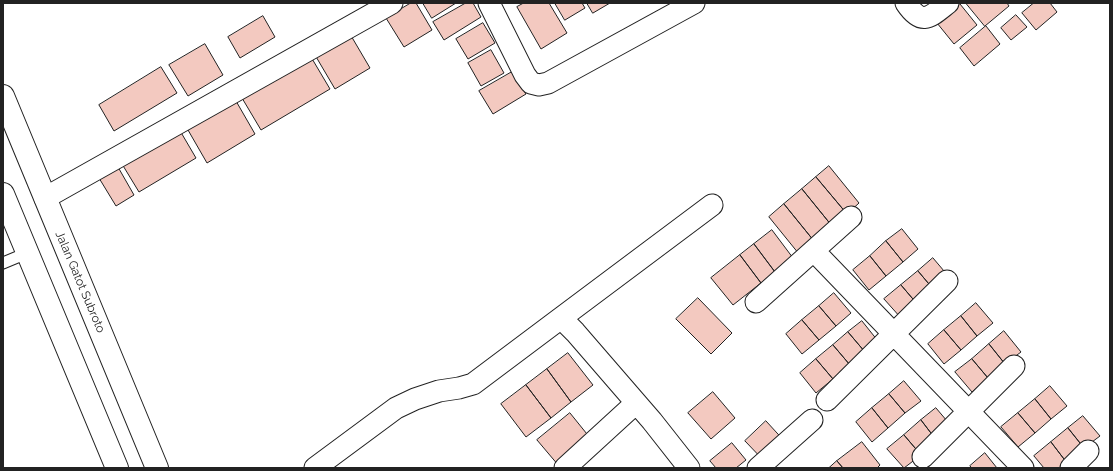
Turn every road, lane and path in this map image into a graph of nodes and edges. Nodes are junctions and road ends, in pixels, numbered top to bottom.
1 (392, 3) edge
2 (488, 3) edge
3 (694, 3) edge
4 (906, 3) edge
5 (948, 3) edge
6 (3, 96) edge
7 (3, 194) edge
8 (44, 198) junction
9 (712, 205) dead end
10 (851, 217) dead end
11 (814, 251) junction
12 (27, 253) junction
13 (3, 263) edge
14 (947, 281) dead end
15 (756, 302) dead end
16 (561, 318) junction
17 (894, 335) junction
18 (1014, 366) dead end
19 (828, 400) dead end
20 (636, 403) junction
21 (968, 412) junction
22 (812, 420) dead end
23 (1088, 452) dead end
24 (923, 457) dead end
25 (117, 468) edge
26 (157, 468) edge
27 (315, 468) edge
28 (565, 468) edge
29 (689, 468) edge
30 (758, 468) edge
31 (1023, 468) edge
32 (1071, 468) edge

1 - 8 street
2 - 3 street
4 - 5 street
6 - 8 street, Jalan Gatot Subroto
7 - 12 street
8 - 26 street, Jalan Gatot Subroto
9 - 16 street
10 - 11 street
11 - 15 street
11 - 17 street
12 - 13 lane
12 - 25 street
14 - 17 street
16 - 20 street
16 - 27 street
17 - 19 street
17 - 21 street
18 - 21 street
20 - 28 street
20 - 29 street
21 - 24 street
21 - 31 street
22 - 30 street
23 - 32 street

